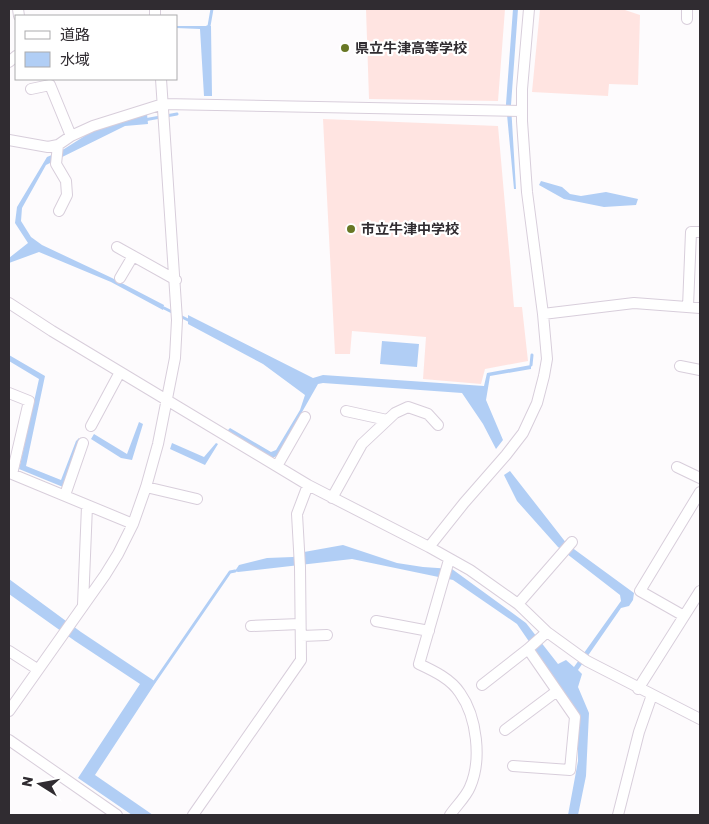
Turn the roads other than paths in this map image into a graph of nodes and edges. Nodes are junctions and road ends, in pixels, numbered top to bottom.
1 (529, 9) edge
2 (161, 80) edge
3 (31, 89) dead end
4 (514, 111) junction
5 (164, 112) junction
6 (71, 136) junction
7 (9, 140) edge
8 (58, 145) junction
9 (59, 211) dead end
10 (700, 232) edge
11 (117, 247) dead end
12 (133, 256) junction
13 (120, 278) dead end
14 (176, 280) junction
15 (9, 302) edge
16 (688, 307) junction
17 (700, 308) edge
18 (543, 314) junction
19 (680, 366) dead end
20 (700, 370) edge
21 (120, 372) junction
22 (9, 393) edge
23 (167, 398) junction
24 (346, 411) dead end
25 (305, 416) dead end
26 (387, 420) junction
27 (438, 425) dead end
28 (91, 426) dead end
29 (83, 443) dead end
30 (277, 466) junction
31 (677, 467) dead end
32 (12, 474) junction
33 (700, 478) edge
34 (9, 485) edge
35 (308, 485) junction
36 (146, 486) junction
37 (700, 492) edge
38 (65, 495) junction
39 (332, 498) junction
40 (197, 499) dead end
41 (87, 506) junction
42 (133, 524) junction
43 (572, 542) dead end
44 (429, 548) junction
45 (449, 560) junction
46 (700, 591) edge
47 (518, 604) junction
48 (83, 606) junction
49 (684, 616) junction
50 (376, 622) dead end
51 (300, 624) junction
52 (251, 626) dead end
53 (429, 631) junction
54 (547, 632) junction
55 (327, 635) dead end
56 (301, 636) junction
57 (528, 649) junction
58 (9, 651) edge
59 (37, 669) junction
60 (482, 685) dead end
61 (638, 689) junction
62 (557, 692) junction
63 (652, 695) junction
64 (9, 711) edge
65 (700, 719) edge
66 (505, 730) dead end
67 (9, 740) edge
68 (513, 766) dead end
69 (117, 815) edge
70 (193, 815) edge
71 (450, 815) edge
72 (618, 815) edge

1 - 4 street
2 - 5 street
3 - 6 street
4 - 5 street
4 - 18 street
5 - 6 street
5 - 14 street
6 - 8 street
7 - 8 street
8 - 9 street
10 - 16 street
11 - 12 street
12 - 13 street
12 - 14 street
14 - 23 street
15 - 21 street
16 - 17 street
16 - 18 street
18 - 44 street
19 - 20 street
21 - 23 street
21 - 28 street
22 - 32 street
23 - 30 street
23 - 36 street
24 - 26 street
25 - 30 street
26 - 27 street
26 - 39 street
29 - 38 street
30 - 35 street
31 - 33 street
32 - 34 street
32 - 38 street
35 - 39 street
35 - 51 street
36 - 40 street
36 - 42 street
37 - 49 street
38 - 41 street
39 - 44 street
41 - 42 street
41 - 48 street
42 - 48 street
43 - 47 street
44 - 45 street
45 - 47 street
45 - 53 street
46 - 49 street
47 - 54 street
48 - 59 street
49 - 61 street
50 - 53 street
51 - 52 street
51 - 56 street
53 - 71 street
54 - 57 street
54 - 61 street
55 - 56 street
56 - 70 street
57 - 60 street
57 - 62 street
58 - 59 street
59 - 64 street
61 - 63 street
62 - 66 street
62 - 68 street
63 - 65 street
63 - 72 street
67 - 69 street

